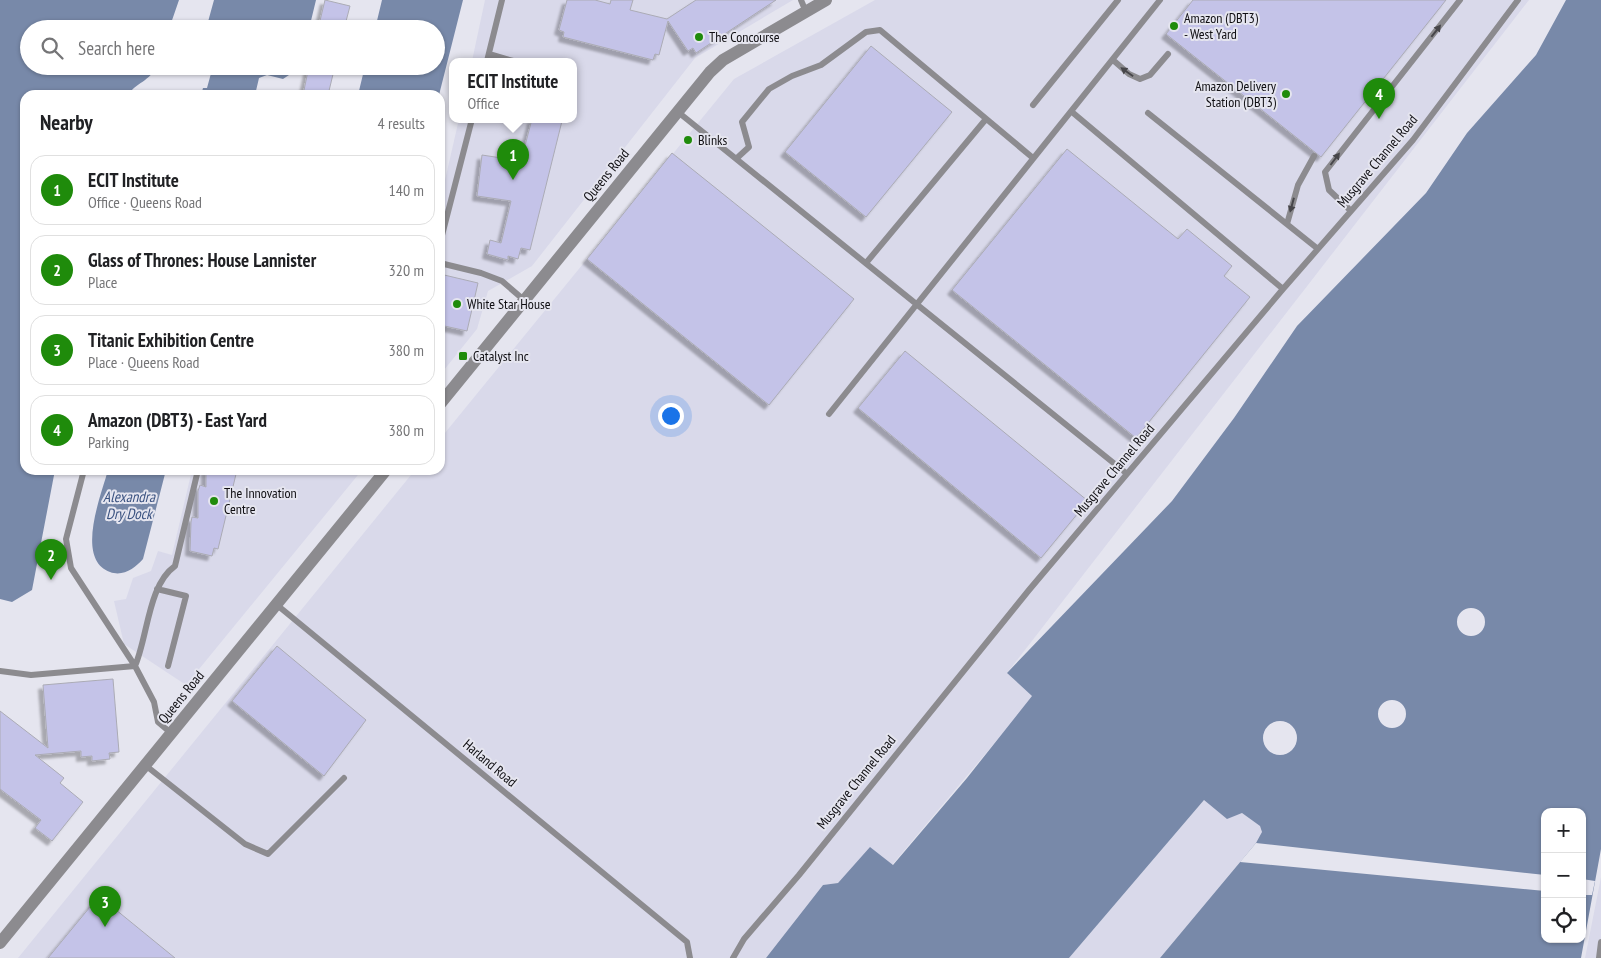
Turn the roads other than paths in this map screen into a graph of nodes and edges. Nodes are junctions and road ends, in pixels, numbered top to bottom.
1 (502, 0) edge
2 (826, 0) edge
3 (1118, 0) edge
4 (1160, 0) edge
5 (1460, 0) edge
6 (1518, 0) edge
7 (804, 6) edge
8 (488, 54) junction
9 (1168, 54) dead end
10 (487, 58) edge
11 (503, 58) edge
12 (1113, 60) junction
13 (1033, 105) dead end
14 (678, 112) junction
15 (1072, 112) junction
16 (1148, 113) dead end
17 (986, 119) junction
18 (471, 123) edge
19 (1314, 156) dead end
20 (738, 158) junction
21 (1033, 158) junction
22 (1351, 211) junction
23 (445, 224) edge
24 (1287, 224) junction
25 (1318, 249) junction
26 (866, 263) junction
27 (445, 264) edge
28 (1283, 289) junction
29 (524, 300) junction
30 (916, 305) junction
31 (445, 398) edge
32 (829, 414) dead end
33 (1126, 473) junction
34 (83, 475) edge
35 (197, 475) edge
36 (382, 475) edge
37 (157, 589) junction
38 (277, 604) junction
39 (135, 666) junction
40 (168, 666) dead end
41 (0, 671) edge
42 (171, 733) junction
43 (145, 765) junction
44 (344, 778) dead end
45 (1601, 942) edge
46 (0, 943) edge
47 (690, 958) edge
48 (733, 958) edge
49 (1598, 958) edge

1 - 8 lane
2 - 7 street, Queens Road
3 - 13 lane
4 - 12 lane
22 -> 5 lane
6 - 22 lane, Musgrave Channel Road
7 - 14 street, Queens Road
8 - 10 lane
8 - 11 lane
9 -> 12 lane
12 - 15 lane
14 - 20 lane
14 - 29 street, Queens Road
15 - 21 lane
15 - 28 lane
16 - 24 lane
17 - 20 lane
17 - 21 lane
17 - 26 lane
18 - 23 lane
19 -> 24 lane
20 - 26 lane
21 - 30 lane
22 - 25 lane, Musgrave Channel Road
24 - 25 lane
25 - 28 lane, Musgrave Channel Road
26 - 30 lane
27 - 29 lane
28 - 33 lane, Musgrave Channel Road
29 - 31 street, Queens Road
30 - 32 lane
30 - 33 lane
33 - 48 lane, Musgrave Channel Road
34 - 39 lane
35 - 37 lane
36 - 38 street, Queens Road
37 - 39 lane
37 - 40 lane
38 - 42 street, Queens Road
38 - 47 lane, Harland Road
39 - 41 lane
39 - 42 lane
42 - 43 street, Queens Road
43 - 44 lane
43 - 46 street, Queens Road
45 - 49 lane

